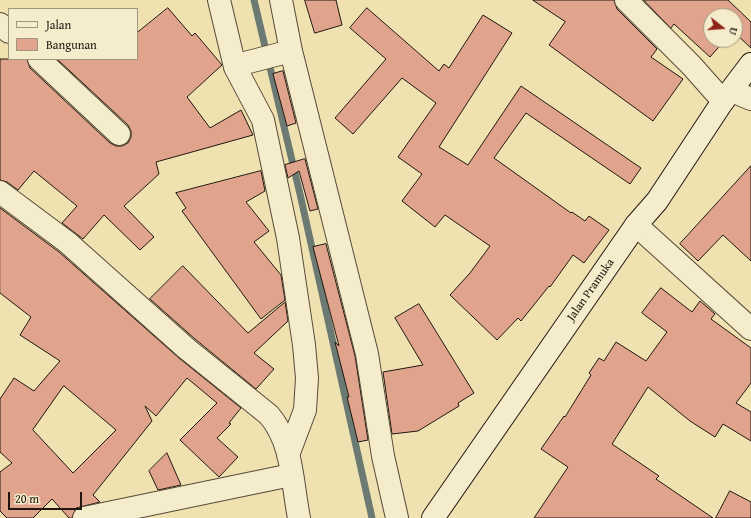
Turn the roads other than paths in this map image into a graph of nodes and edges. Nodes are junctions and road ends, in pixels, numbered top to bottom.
1 (219, 0) edge
2 (281, 0) edge
3 (626, 0) edge
4 (0, 24) edge
5 (8, 31) edge
6 (285, 52) junction
7 (40, 60) edge
8 (751, 64) edge
9 (238, 66) junction
10 (735, 97) edge
11 (119, 134) dead end
12 (0, 192) edge
13 (636, 225) junction
14 (751, 329) edge
15 (291, 471) junction
16 (298, 512) edge
17 (395, 512) edge
18 (84, 518) edge
19 (433, 518) edge

1 - 9 street
2 - 6 street
3 - 10 street
4 - 5 street
6 - 9 street
6 - 17 street
7 - 11 street
8 - 10 street, Jalan Pramuka
9 - 15 street
10 - 13 street, Jalan Pramuka
12 - 15 street
13 - 14 street
13 - 19 street, Jalan Pramuka
15 - 16 street
15 - 18 street

